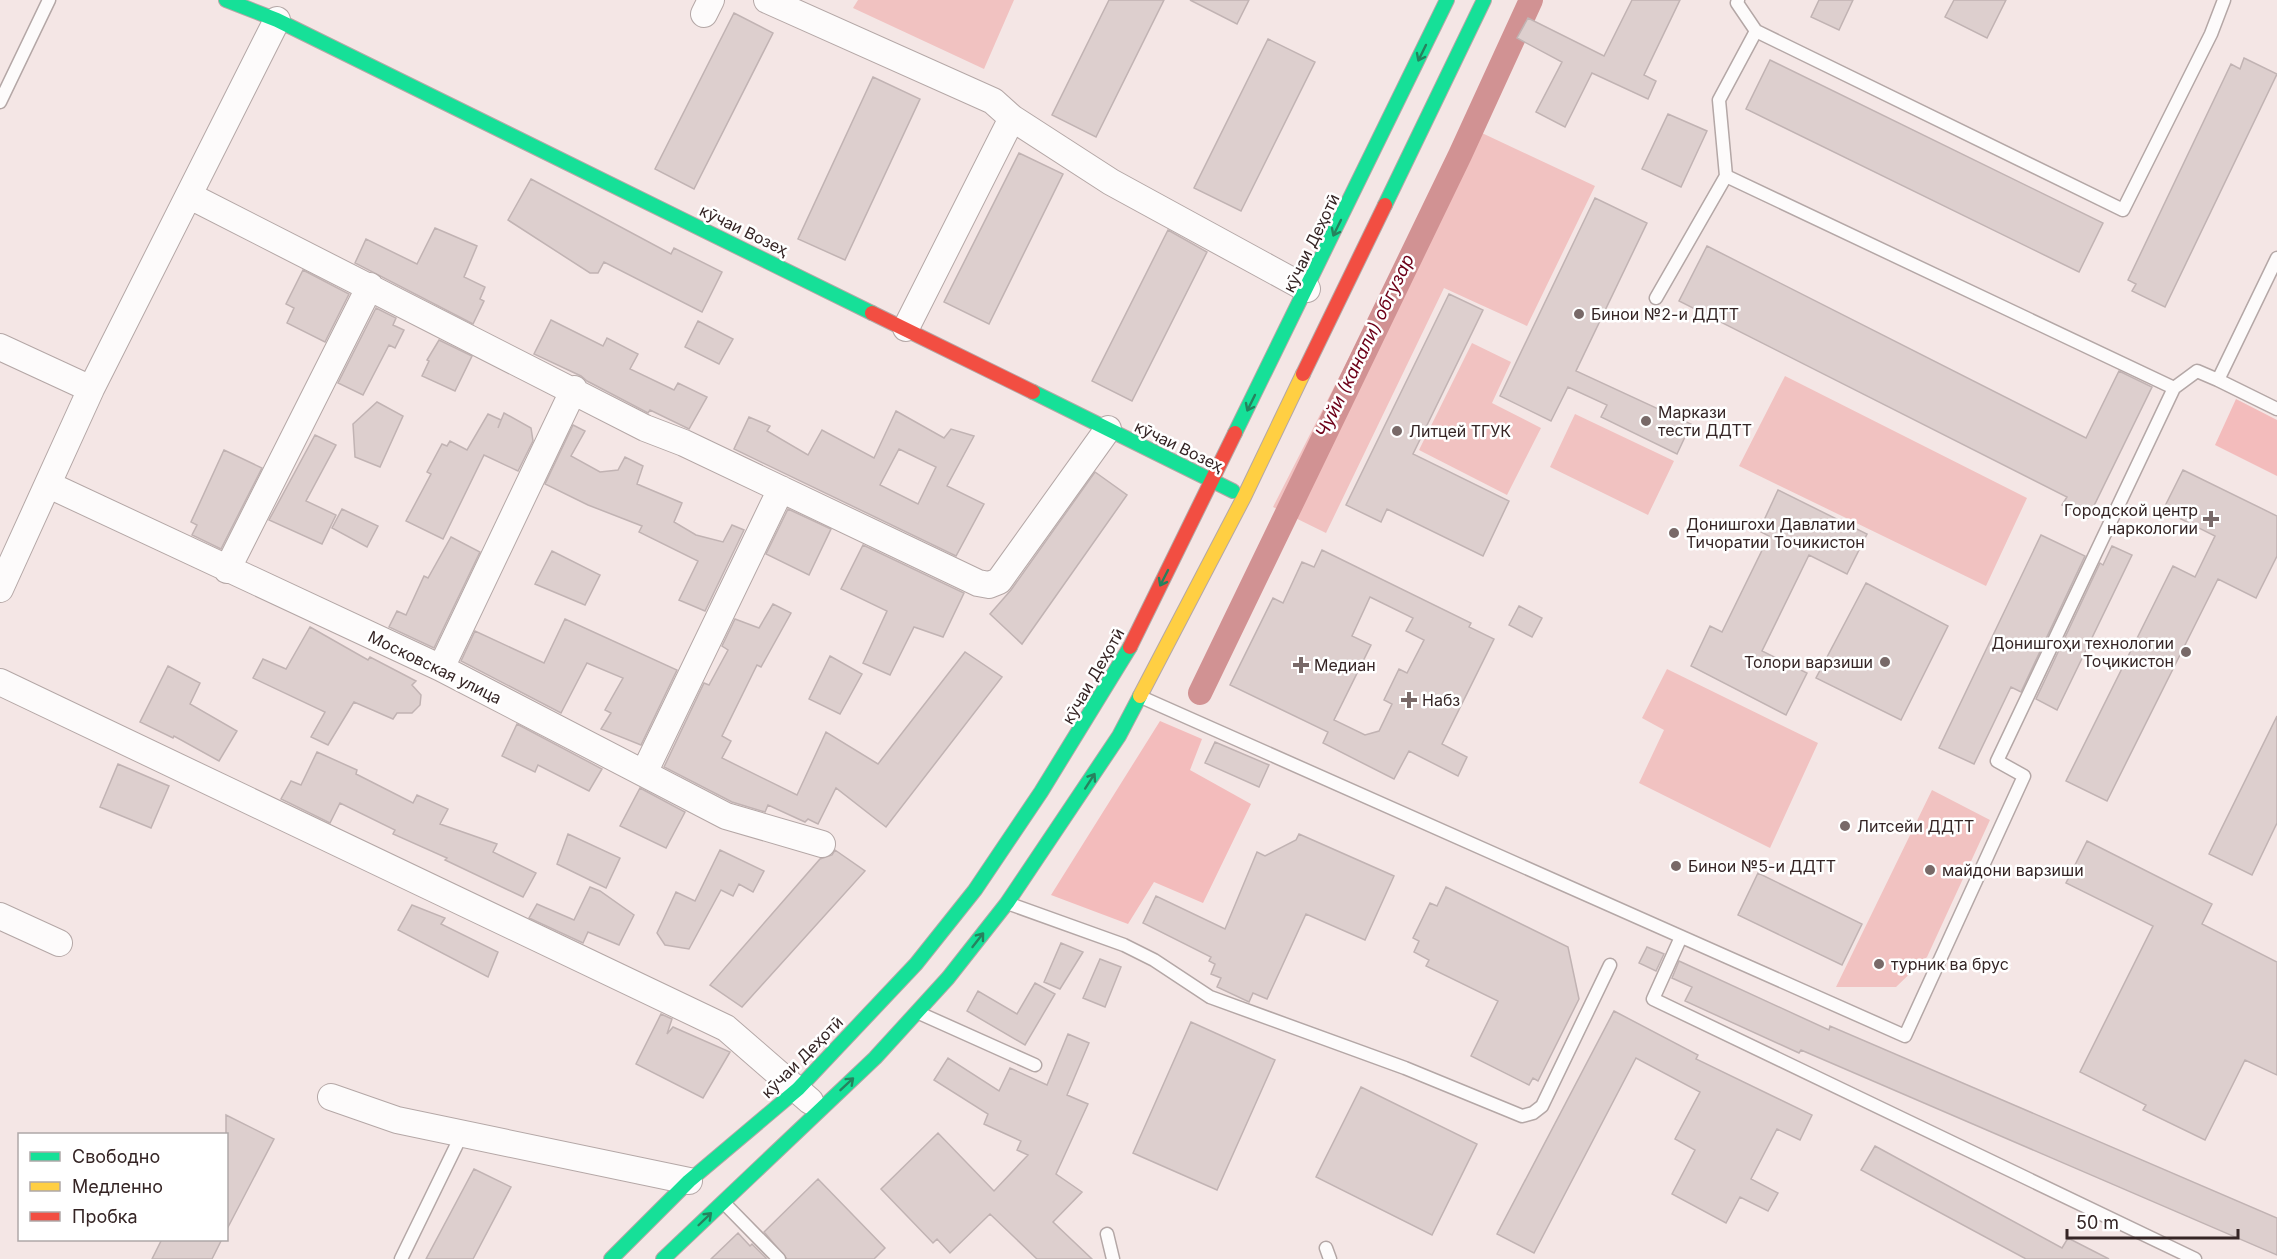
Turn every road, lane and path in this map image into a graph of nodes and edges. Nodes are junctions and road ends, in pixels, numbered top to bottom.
1 (49, 0) edge
2 (226, 0) edge
3 (767, 0) edge
4 (1447, 0) edge
5 (1484, 0) edge
6 (1738, 0) edge
7 (2224, 0) edge
8 (250, 4) edge
9 (277, 20) junction
10 (1756, 31) junction
11 (0, 102) edge
12 (1012, 118) junction
13 (1726, 177) junction
14 (190, 196) junction
15 (2277, 258) edge
16 (370, 286) junction
17 (1307, 289) junction
18 (1656, 298) dead end
19 (906, 328) junction
20 (0, 347) edge
21 (2218, 380) junction
22 (2174, 388) junction
23 (91, 389) junction
24 (574, 390) junction
25 (2277, 409) edge
26 (1108, 429) junction
27 (1213, 480) junction
28 (49, 485) junction
29 (781, 489) junction
30 (1244, 496) junction
31 (227, 570) junction
32 (0, 589) edge
33 (441, 668) junction
34 (0, 682) edge
35 (1140, 697) junction
36 (644, 773) junction
37 (822, 844) dead end
38 (991, 897) junction
39 (0, 916) edge
40 (1681, 937) junction
41 (59, 943) dead end
42 (1610, 965) dead end
43 (916, 1012) junction
44 (1035, 1065) dead end
45 (798, 1089) junction
46 (332, 1097) dead end
47 (819, 1110) junction
48 (462, 1134) junction
49 (689, 1181) junction
50 (723, 1202) junction
51 (1107, 1234) dead end
52 (401, 1259) edge
53 (611, 1259) edge
54 (663, 1259) edge
55 (778, 1259) edge
56 (1113, 1259) edge
57 (2195, 1259) edge

1 - 11 lane
2 - 8 street, кӯчаи Возеҳ
3 - 12 street
4 -> 17 street, кӯчаи Деҳотӣ
5 - 30 street, кӯчаи Деҳотӣ
6 - 10 lane
7 - 10 lane
8 - 9 street, кӯчаи Возеҳ
9 - 14 street
9 - 19 street, кӯчаи Возеҳ
10 - 13 lane
12 - 17 street
12 - 19 street
13 - 18 lane
13 - 22 lane
14 - 16 street
14 - 23 street
15 - 21 lane
16 - 24 street
16 - 31 street
17 -> 27 street, кӯчаи Деҳотӣ
19 - 26 street, кӯчаи Возеҳ
20 - 23 street
21 - 22 lane
21 - 25 lane
22 - 40 lane
23 - 28 street
24 - 29 street
24 - 33 street
26 - 27 street, кӯчаи Возеҳ
26 - 29 street
27 - 30 street, кӯчаи Возеҳ
27 -> 38 street, кӯчаи Деҳотӣ
28 - 31 street, Московская улица
28 - 32 street
29 - 36 street
30 - 35 street, кӯчаи Деҳотӣ
31 - 33 street, Московская улица
33 - 36 street, Московская улица
34 - 45 street
38 -> 35 street, кӯчаи Деҳотӣ
35 - 40 lane
36 - 37 street, Московская улица
38 - 42 lane
43 -> 38 street, кӯчаи Деҳотӣ
38 - 45 street, кӯчаи Деҳотӣ
39 - 41 street
40 - 57 lane
43 - 44 lane
47 -> 43 street, кӯчаи Деҳотӣ
45 - 47 street
45 - 49 street, кӯчаи Деҳотӣ
46 - 48 street
47 - 50 street, кӯчаи Деҳотӣ
48 - 49 street
48 - 52 lane
49 - 53 street, кӯчаи Деҳотӣ
54 -> 50 street, кӯчаи Деҳотӣ
50 - 55 lane
51 - 56 lane

